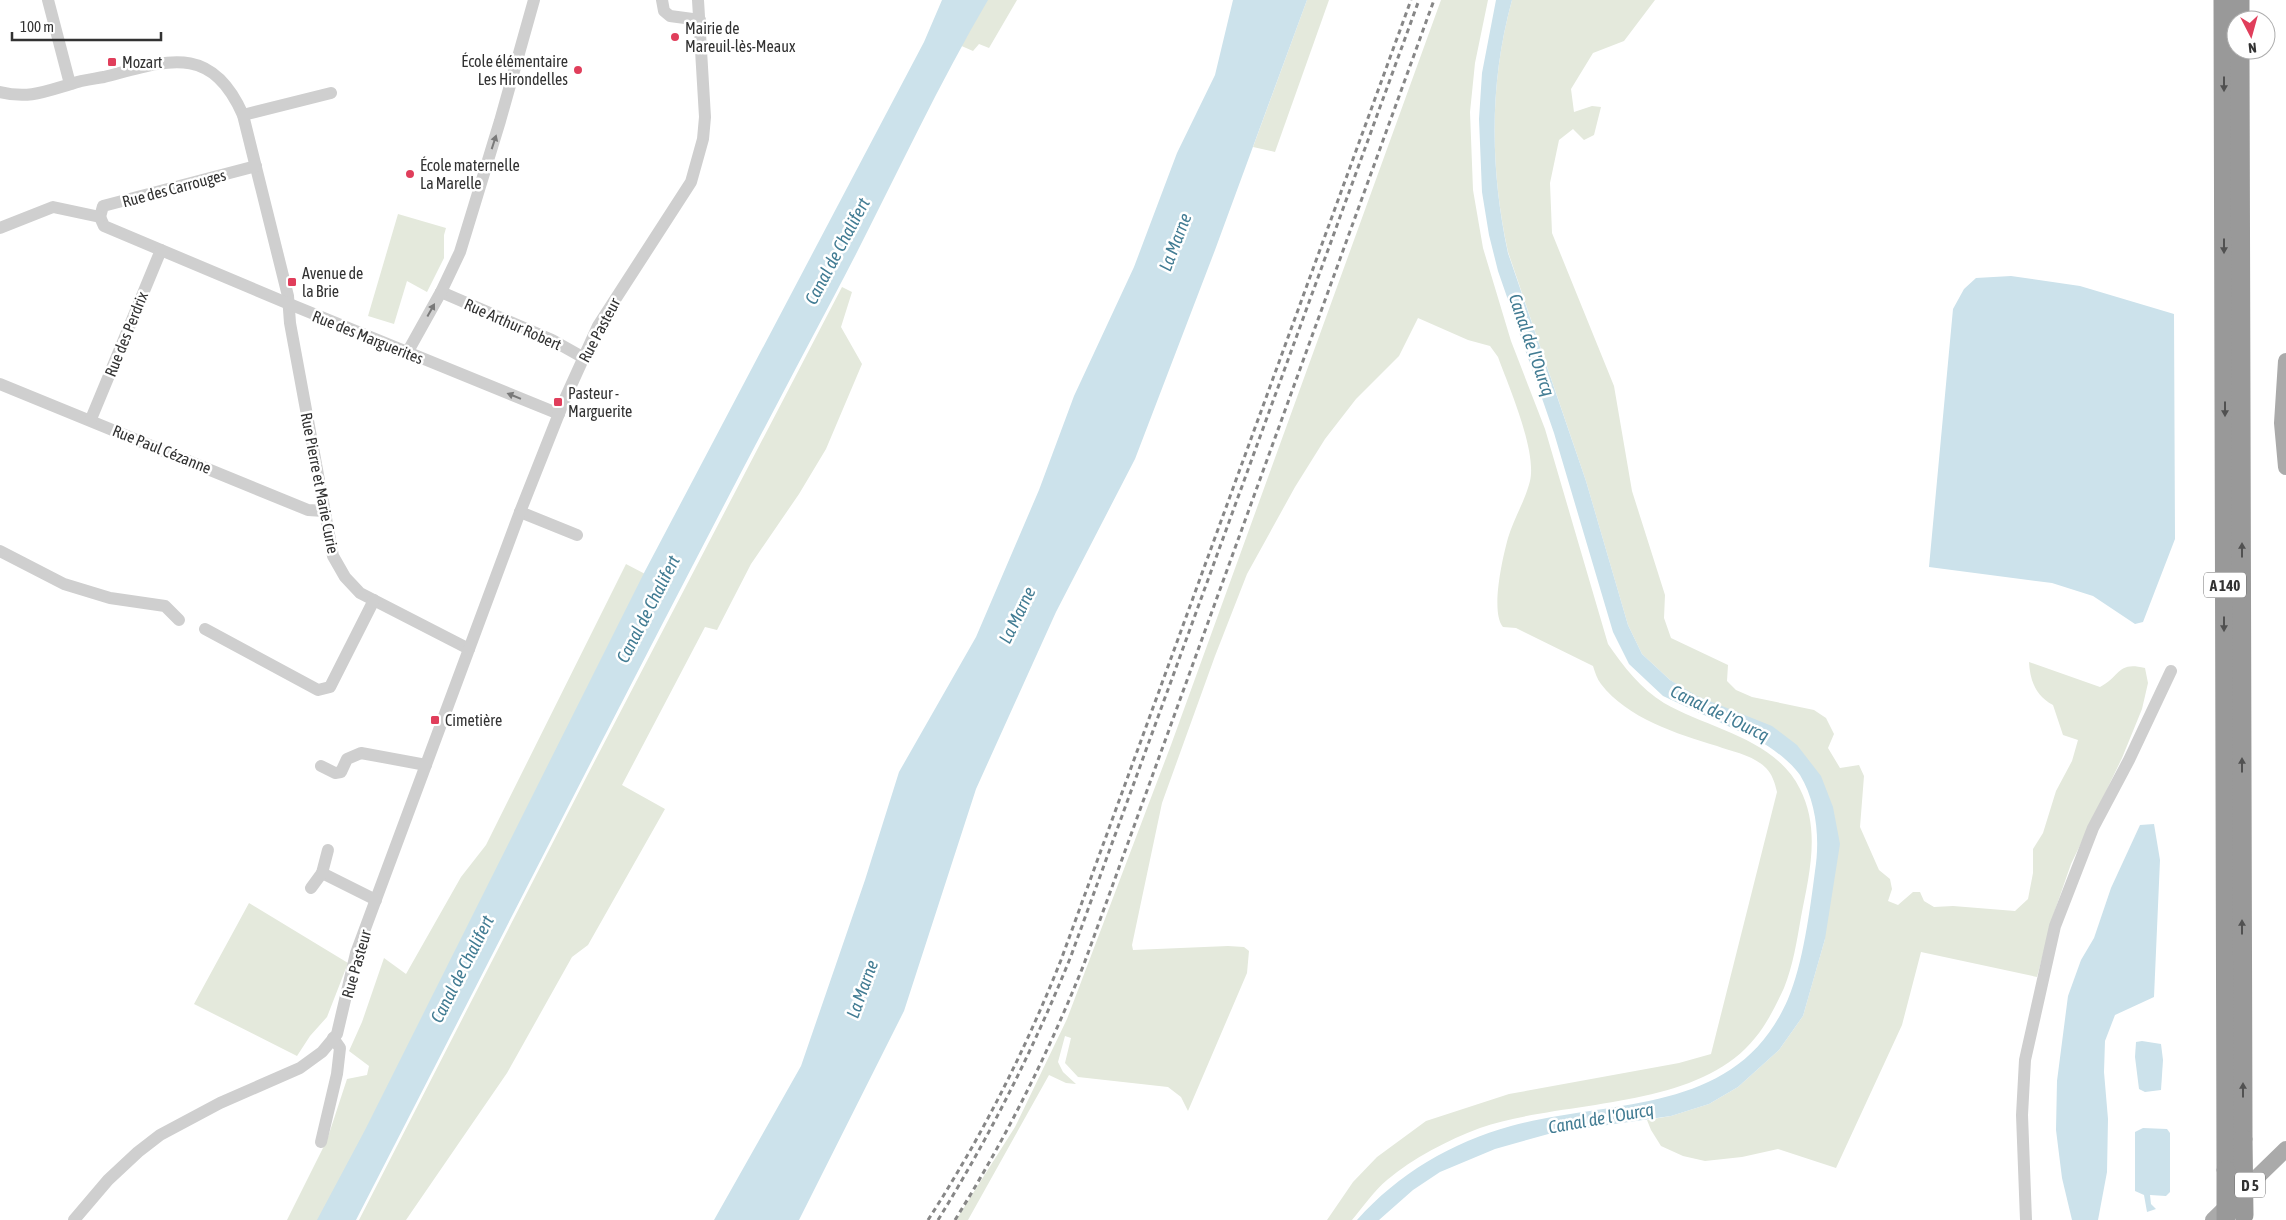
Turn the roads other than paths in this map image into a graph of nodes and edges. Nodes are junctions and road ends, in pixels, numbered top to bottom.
1 (48, 0) edge
2 (534, 0) edge
3 (662, 0) edge
4 (698, 0) edge
5 (2223, 0) edge
6 (700, 20) junction
7 (2240, 60) edge
8 (70, 84) junction
9 (0, 92) edge
10 (331, 93) dead end
11 (243, 115) junction
12 (256, 166) junction
13 (100, 217) junction
14 (0, 228) edge
15 (161, 250) junction
16 (441, 292) junction
17 (289, 304) junction
18 (407, 353) junction
19 (584, 358) junction
20 (2286, 361) edge
21 (0, 384) edge
22 (559, 414) junction
23 (90, 419) junction
24 (2286, 467) edge
25 (324, 512) junction
26 (520, 512) junction
27 (577, 535) dead end
28 (0, 552) edge
29 (374, 600) junction
30 (179, 620) dead end
31 (205, 629) dead end
32 (469, 649) junction
33 (2171, 671) dead end
34 (426, 765) junction
35 (321, 766) dead end
36 (328, 850) dead end
37 (322, 873) junction
38 (311, 888) dead end
39 (376, 900) junction
40 (333, 1038) junction
41 (321, 1142) dead end
42 (2286, 1149) edge
43 (2244, 1217) edge
44 (74, 1220) edge
45 (2026, 1220) edge
46 (2212, 1220) edge
47 (2226, 1220) edge

1 - 8 street
16 -> 2 street
3 - 6 street
4 - 6 street, Rue Pasteur
5 -> 47 highway, A 140, bridge
6 - 19 street, Rue Pasteur
43 -> 7 highway, A 140, bridge
8 - 9 street
8 - 11 street
10 - 11 street
11 - 12 street
12 - 13 street, Rue des Carrouges
12 - 17 street
13 - 14 street
13 - 15 street, Rue des Marguerites
15 - 17 street, Rue des Marguerites
15 - 23 street, Rue des Perdrix
18 -> 16 street
16 - 19 street, Rue Arthur Robert
17 - 18 street, Rue des Marguerites
17 - 25 street, Rue Pierre et Marie Curie
22 -> 18 street, Rue des Marguerites
19 - 22 street, Rue Pasteur
20 - 24 main road
21 - 23 street, Rue Paul Cézanne
22 - 26 street, Rue Pasteur
23 - 25 street, Rue Paul Cézanne
25 - 29 street, Rue Pierre et Marie Curie
26 - 27 street
26 - 32 street, Rue Pasteur
28 - 30 street
29 - 31 street
29 - 32 street, Rue Pierre et Marie Curie
32 - 34 street, Rue Pasteur
33 - 45 street
34 - 35 street
34 - 39 street, Rue Pasteur
36 - 37 street
37 - 38 street
37 - 39 street
39 - 40 street, Rue Pasteur
40 - 41 street
40 - 44 street, Rue Pasteur
42 - 46 main road, D 5

